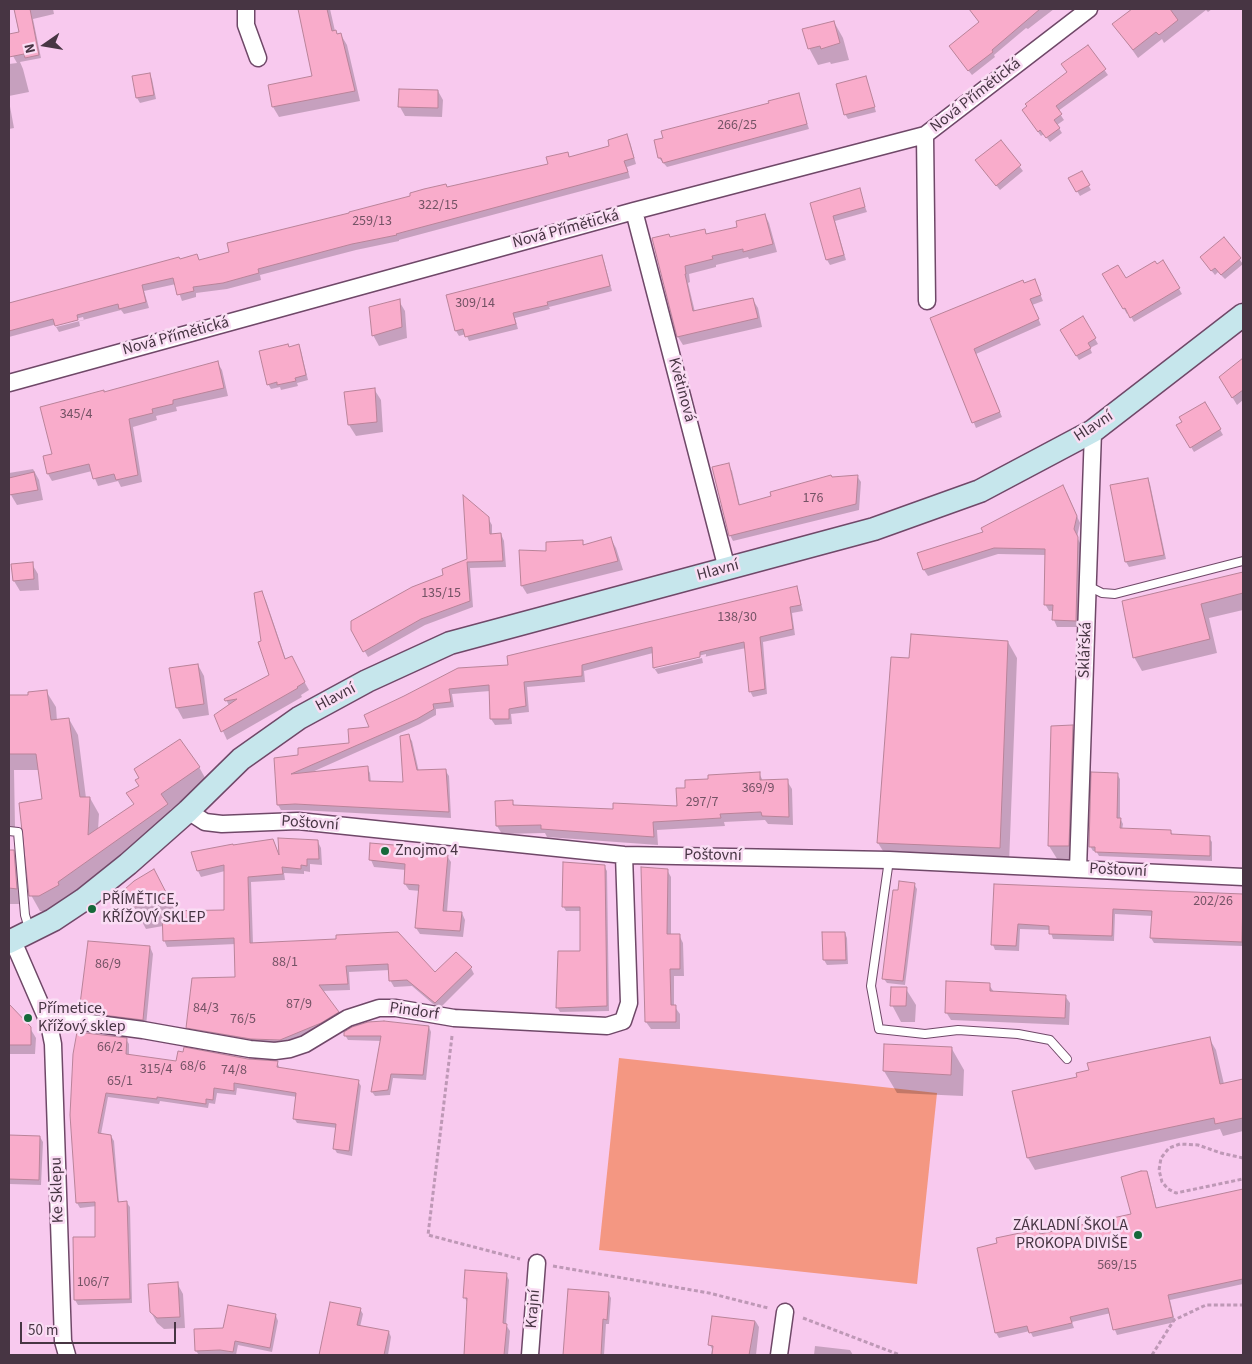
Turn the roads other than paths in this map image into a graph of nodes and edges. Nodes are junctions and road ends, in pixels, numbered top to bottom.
1 (246, 9) edge
2 (1089, 9) edge
3 (258, 58) dead end
4 (925, 135) junction
5 (634, 211) junction
6 (927, 301) dead end
7 (1243, 315) edge
8 (9, 383) edge
9 (1093, 431) junction
10 (1243, 561) edge
11 (727, 568) junction
12 (1088, 586) junction
13 (188, 811) junction
14 (9, 831) edge
15 (624, 854) junction
16 (889, 860) junction
17 (1078, 869) junction
18 (1243, 876) edge
19 (17, 938) edge
20 (49, 1024) junction
21 (1067, 1059) dead end
22 (537, 1263) road end
23 (785, 1312) road end
24 (67, 1355) edge
25 (530, 1355) edge
26 (779, 1355) edge

1 - 3 street
2 - 4 street, Nová Přímětická
4 - 5 street, Nová Přímětická
4 - 6 street
5 - 8 street, Nová Přímětická
5 - 11 street, Květinová
7 - 9 main road, Hlavní
9 - 11 main road, Hlavní
9 - 12 street, Sklářská
10 - 12 lane
11 - 13 main road, Hlavní
12 - 17 street, Sklářská
13 - 15 street, Poštovní
13 - 19 main road, Hlavní
14 - 19 lane
15 - 16 street, Poštovní
15 - 20 street, Pindorf
16 - 17 street, Poštovní
16 - 21 lane
17 - 18 street, Poštovní
19 - 20 street, Ke Sklepu
20 - 24 street, Ke Sklepu
22 - 25 street, Krajní
23 - 26 street

